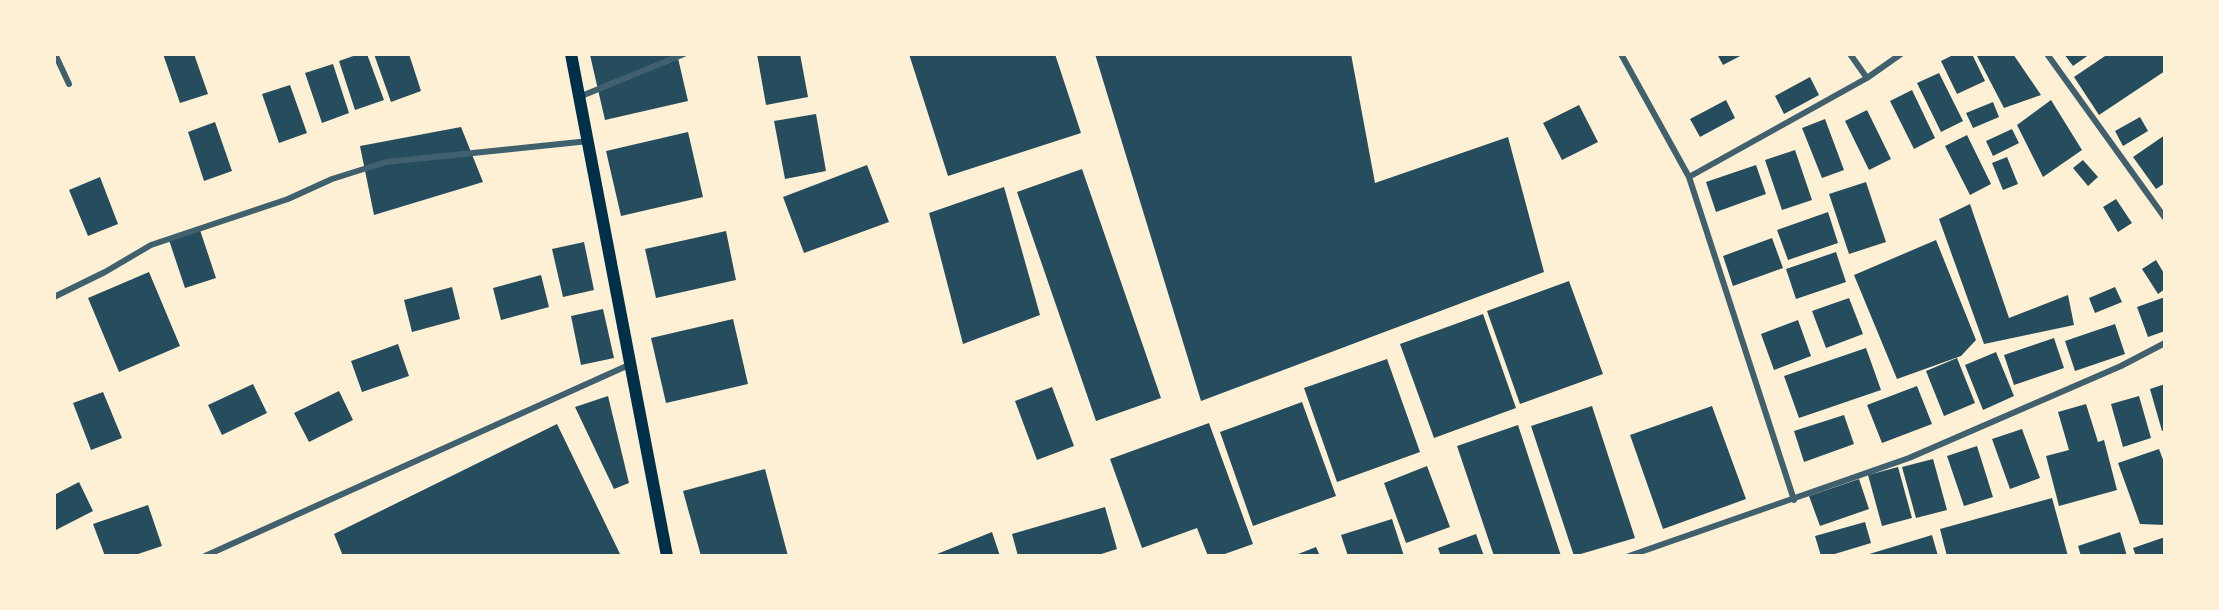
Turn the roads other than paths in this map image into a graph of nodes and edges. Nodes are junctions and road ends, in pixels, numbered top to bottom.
1 (55, 54) edge
2 (571, 54) edge
3 (684, 54) edge
4 (1621, 54) edge
5 (1850, 54) edge
6 (1901, 54) edge
7 (2047, 54) edge
8 (1867, 78) junction
9 (69, 84) dead end
10 (579, 97) junction
11 (589, 141) junction
12 (1689, 177) junction
13 (2165, 218) edge
14 (54, 297) edge
15 (2165, 343) edge
16 (631, 363) junction
17 (1794, 500) junction
18 (205, 556) edge
19 (667, 556) edge
20 (1629, 556) edge

1 - 9 street
2 - 10 main road
3 - 10 street
4 - 12 street
5 - 8 street
6 - 8 street
7 - 13 street
8 - 12 street
10 - 11 main road
11 - 14 street
11 - 16 main road
12 - 17 street
15 - 17 street
16 - 18 street
16 - 19 main road
17 - 20 street

